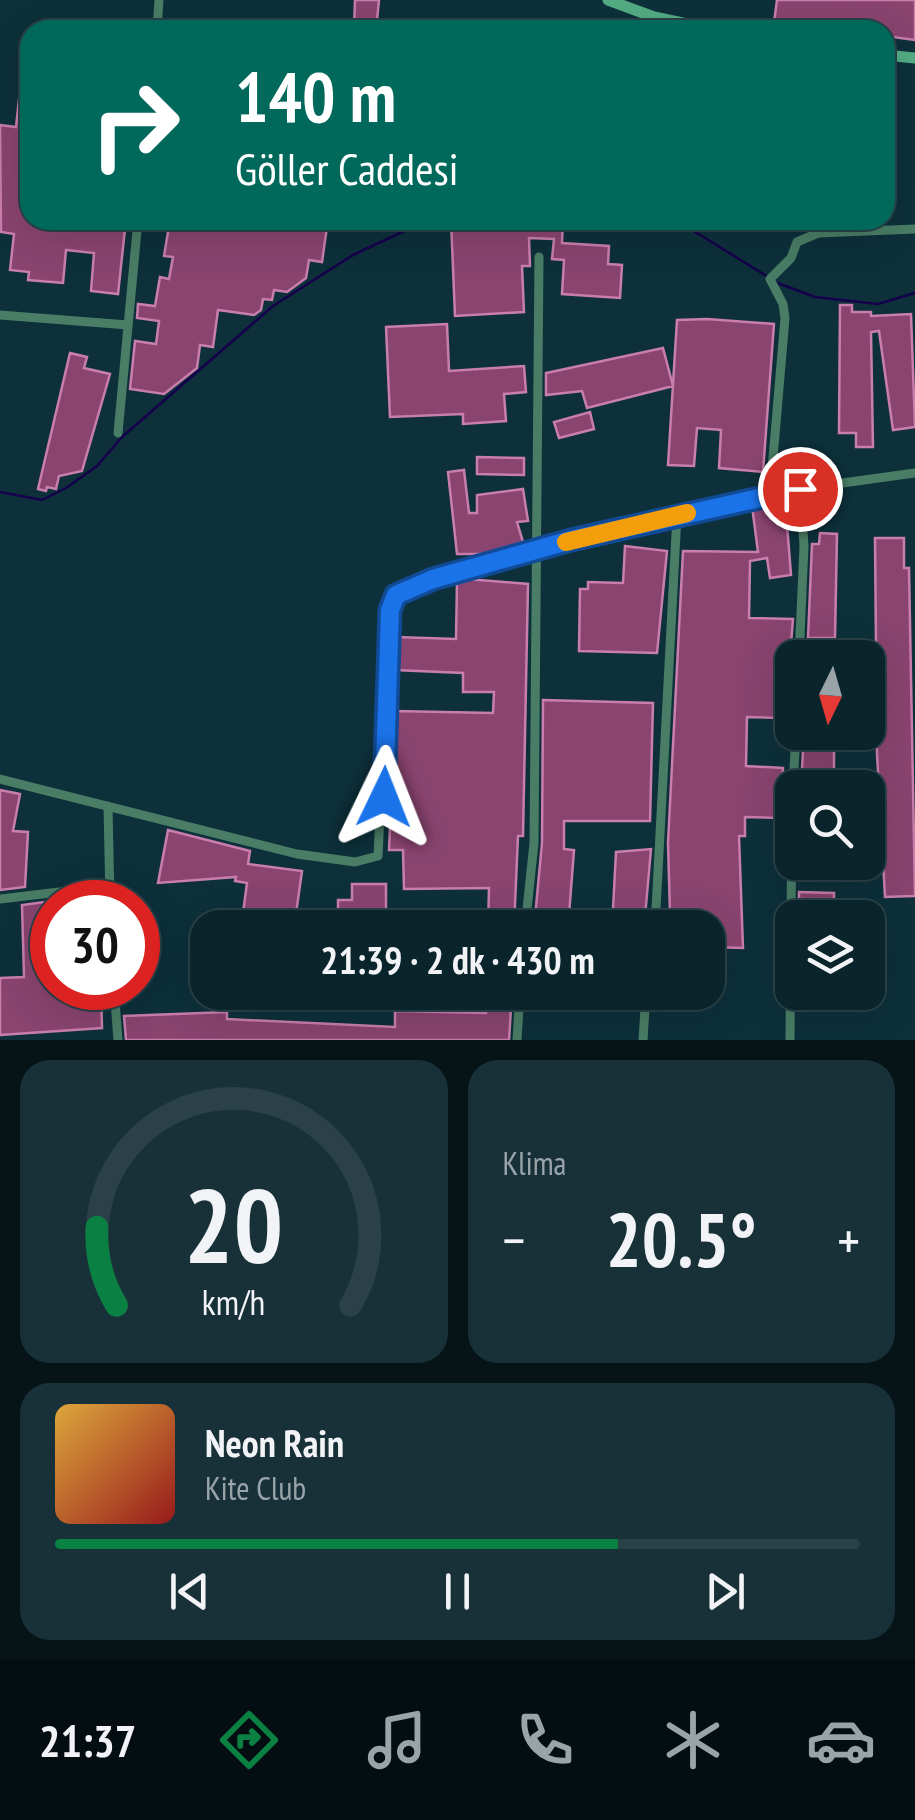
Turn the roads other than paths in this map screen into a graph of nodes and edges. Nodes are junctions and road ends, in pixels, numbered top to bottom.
1 (608, 0) edge
2 (668, 20) edge
3 (137, 230) edge
4 (891, 230) edge
5 (538, 257) dead end
6 (0, 315) edge
7 (128, 325) junction
8 (118, 433) dead end
9 (915, 473) edge
10 (800, 489) junction
11 (770, 493) junction
12 (677, 515) junction
13 (536, 550) junction
14 (800, 640) edge
15 (0, 779) edge
16 (108, 806) junction
17 (110, 880) edge
18 (791, 880) edge
19 (30, 895) edge
20 (0, 898) edge
21 (528, 910) edge
22 (657, 910) edge
23 (116, 1010) edge
24 (519, 1010) edge
25 (645, 1010) edge
26 (118, 1040) edge
27 (518, 1040) edge
28 (643, 1040) edge
29 (790, 1040) edge

1 - 2 street
3 - 7 street
4 - 11 street
5 - 13 street
6 - 7 street
7 - 8 street
9 - 10 street
10 - 11 street
10 - 14 street
11 - 12 street
12 - 13 street
12 - 22 street
13 - 16 street
13 - 21 street
15 - 16 street
16 - 17 street
18 - 29 street
19 - 20 street
23 - 26 street
24 - 27 street
25 - 28 street

